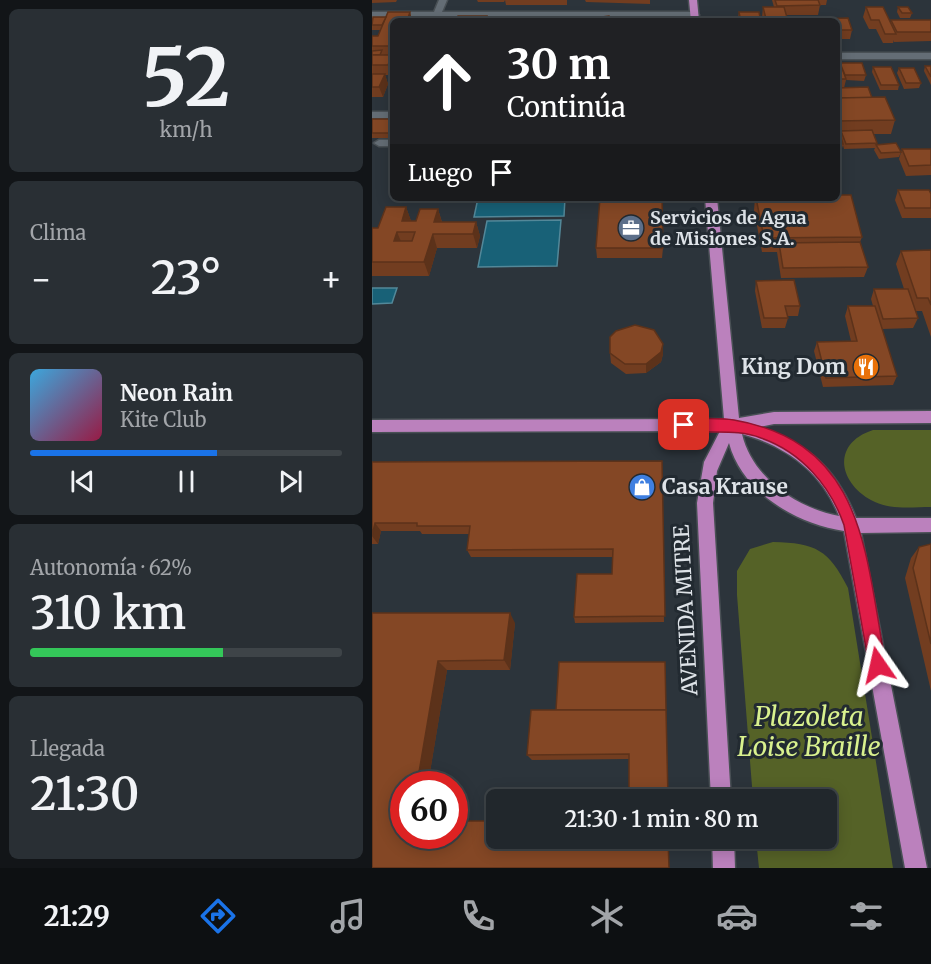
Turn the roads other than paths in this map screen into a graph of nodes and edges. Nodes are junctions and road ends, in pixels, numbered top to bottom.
1 (443, 0) edge
2 (693, 0) edge
3 (372, 15) edge
4 (436, 18) edge
5 (695, 18) edge
6 (840, 56) edge
7 (931, 56) edge
8 (372, 115) edge
9 (390, 115) edge
10 (379, 143) dead end
11 (390, 143) edge
12 (711, 201) edge
13 (931, 417) edge
14 (732, 425) junction
15 (372, 426) edge
16 (851, 525) junction
17 (931, 525) edge
18 (720, 789) edge
19 (723, 849) edge
20 (724, 868) edge
21 (916, 868) edge

1 - 4 street
2 - 5 main road
3 - 4 street
4 - 5 street
6 - 7 street
8 - 9 street
10 - 11 street
12 - 14 main road
13 - 14 main road
14 - 15 main road
14 - 16 main road
14 - 16 main road
14 - 18 main road, AVENIDA MITRE
16 - 17 main road
16 - 21 main road
19 - 20 main road

